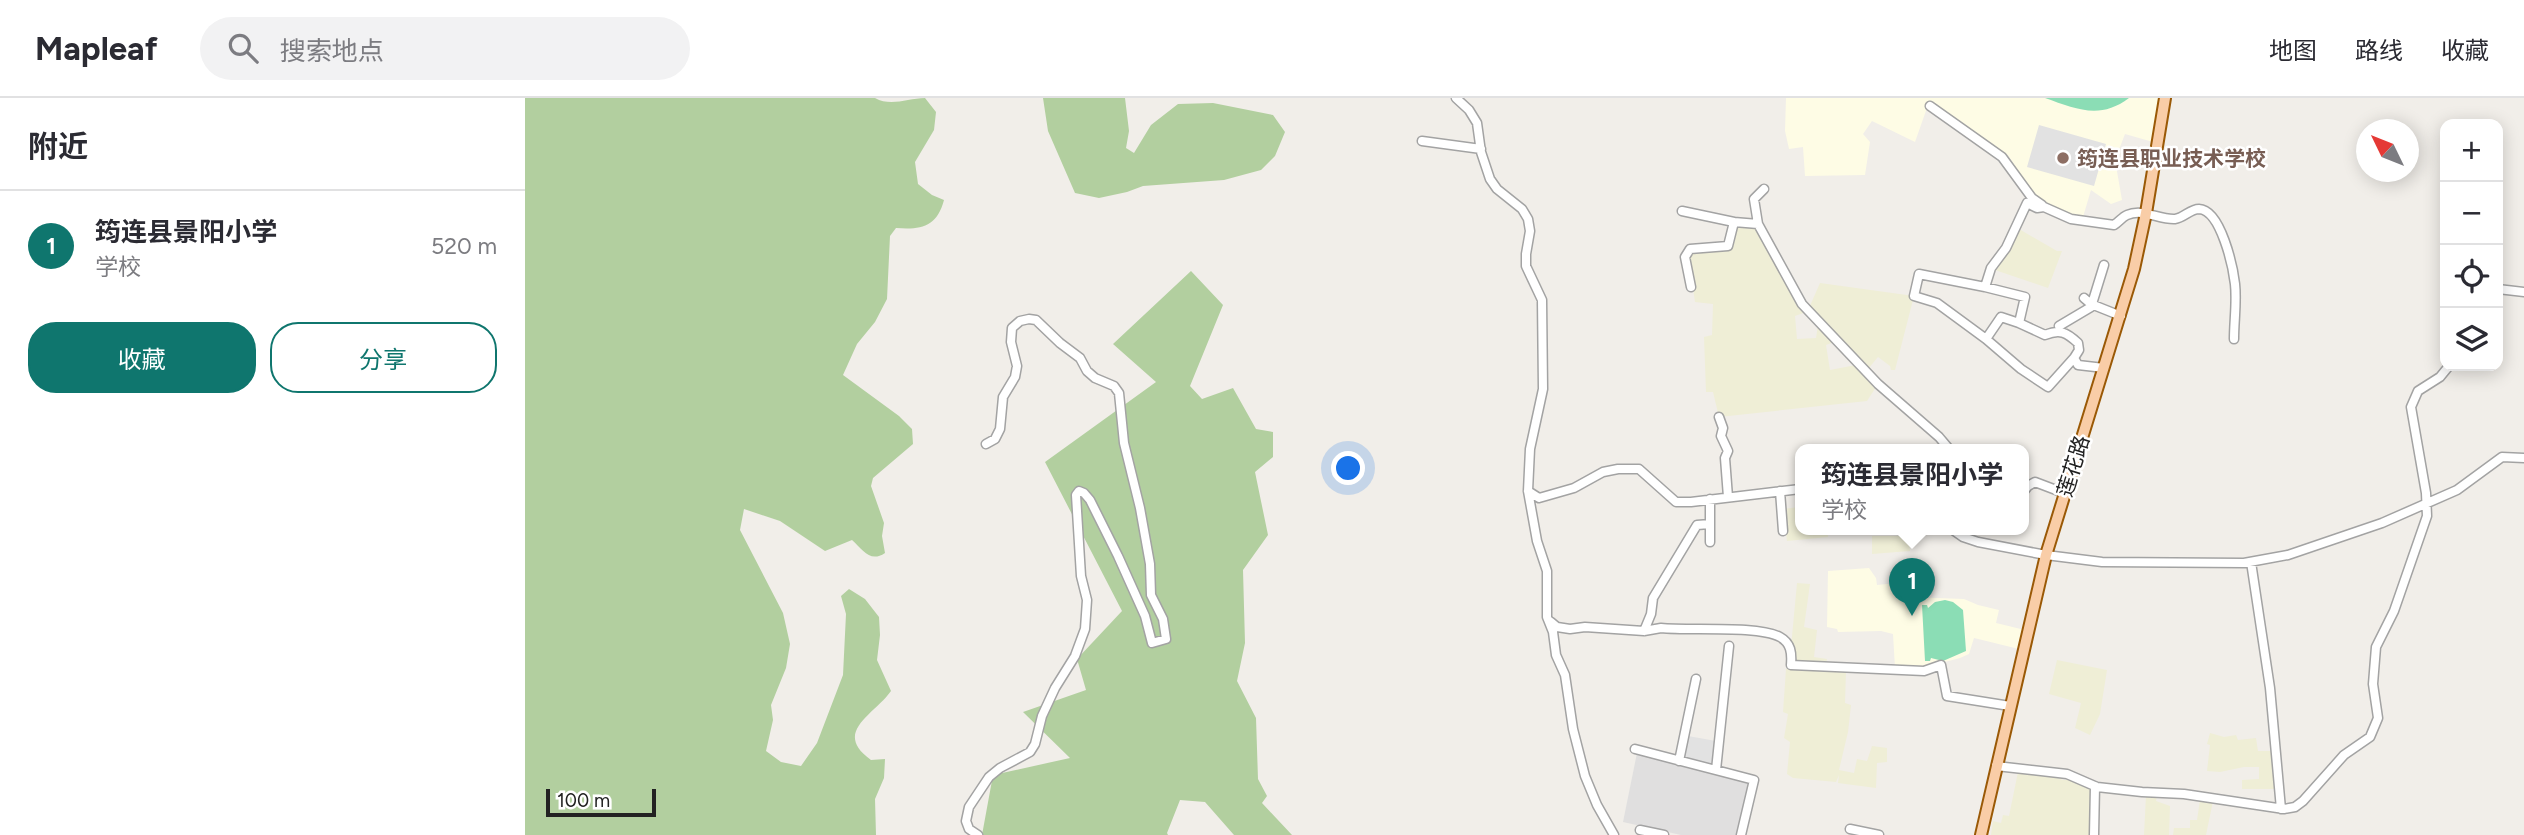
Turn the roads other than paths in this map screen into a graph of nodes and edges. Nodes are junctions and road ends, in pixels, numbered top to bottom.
1 (1457, 98) edge
2 (2165, 98) edge
3 (1930, 106) dead end
4 (1422, 141) dead end
5 (1481, 149) junction
6 (1764, 189) dead end
7 (2044, 207) junction
8 (1682, 211) dead end
9 (2146, 213) junction
10 (1734, 222) junction
11 (1758, 224) junction
12 (2104, 265) dead end
13 (1985, 287) junction
14 (1691, 288) dead end
15 (2503, 290) edge
16 (2524, 292) edge
17 (2084, 298) dead end
18 (2092, 305) junction
19 (2121, 316) junction
20 (2019, 323) junction
21 (2059, 326) dead end
22 (1986, 338) junction
23 (2234, 339) dead end
24 (2074, 358) junction
25 (2104, 368) junction
26 (2445, 371) edge
27 (1719, 417) dead end
28 (986, 444) dead end
29 (1945, 444) edge
30 (2524, 458) edge
31 (2029, 485) edge
32 (1795, 490) edge
33 (1528, 491) junction
34 (1780, 491) junction
35 (2064, 493) junction
36 (1728, 497) junction
37 (1710, 499) junction
38 (2425, 505) junction
39 (1710, 524) junction
40 (1783, 531) dead end
41 (1962, 535) edge
42 (1710, 542) dead end
43 (2046, 555) junction
44 (2251, 562) junction
45 (1547, 617) junction
46 (1644, 631) junction
47 (1729, 646) dead end
48 (1696, 679) dead end
49 (2010, 706) junction
50 (1635, 749) dead end
51 (1679, 761) junction
52 (1996, 766) junction
53 (1716, 770) junction
54 (2095, 786) junction
55 (2281, 809) junction
56 (1850, 829) dead end
57 (1640, 830) dead end
58 (978, 835) edge
59 (1614, 835) edge
60 (1664, 835) edge
61 (1741, 835) edge
62 (1879, 835) edge
63 (1981, 835) edge
64 (2094, 835) edge

1 - 5 street
2 - 9 main road, 莲花路
3 - 7 street
4 - 5 street
5 - 33 street
6 - 11 street
7 - 9 street
7 - 13 street
8 - 10 street
9 - 19 main road, 莲花路
9 - 23 street
10 - 11 street
10 - 14 street
11 - 29 street
12 - 18 street
13 - 20 street
13 - 22 street
15 - 16 street
17 - 18 street
18 - 19 street
18 - 21 street
19 - 25 main road, 莲花路
20 - 22 street
20 - 24 street
22 - 24 street
24 - 25 street
25 - 35 main road, 莲花路
26 - 38 street
27 - 36 street
28 - 58 street
30 - 38 street
31 - 35 street
32 - 34 street
33 - 37 street
33 - 45 street
34 - 36 street
34 - 40 street
35 - 43 main road, 莲花路
36 - 37 street
37 - 39 street
38 - 44 street
38 - 55 street
39 - 42 street
39 - 46 street
41 - 43 street
43 - 44 street
43 - 49 main road, 莲花路
44 - 55 street
45 - 46 street
45 - 59 street
46 - 49 street
47 - 53 street
48 - 51 street
49 - 52 main road, 莲花路
50 - 51 street
51 - 53 street
52 - 54 street
52 - 63 main road, 莲花路
53 - 61 street
54 - 55 street
54 - 64 street
56 - 62 street
57 - 60 street

